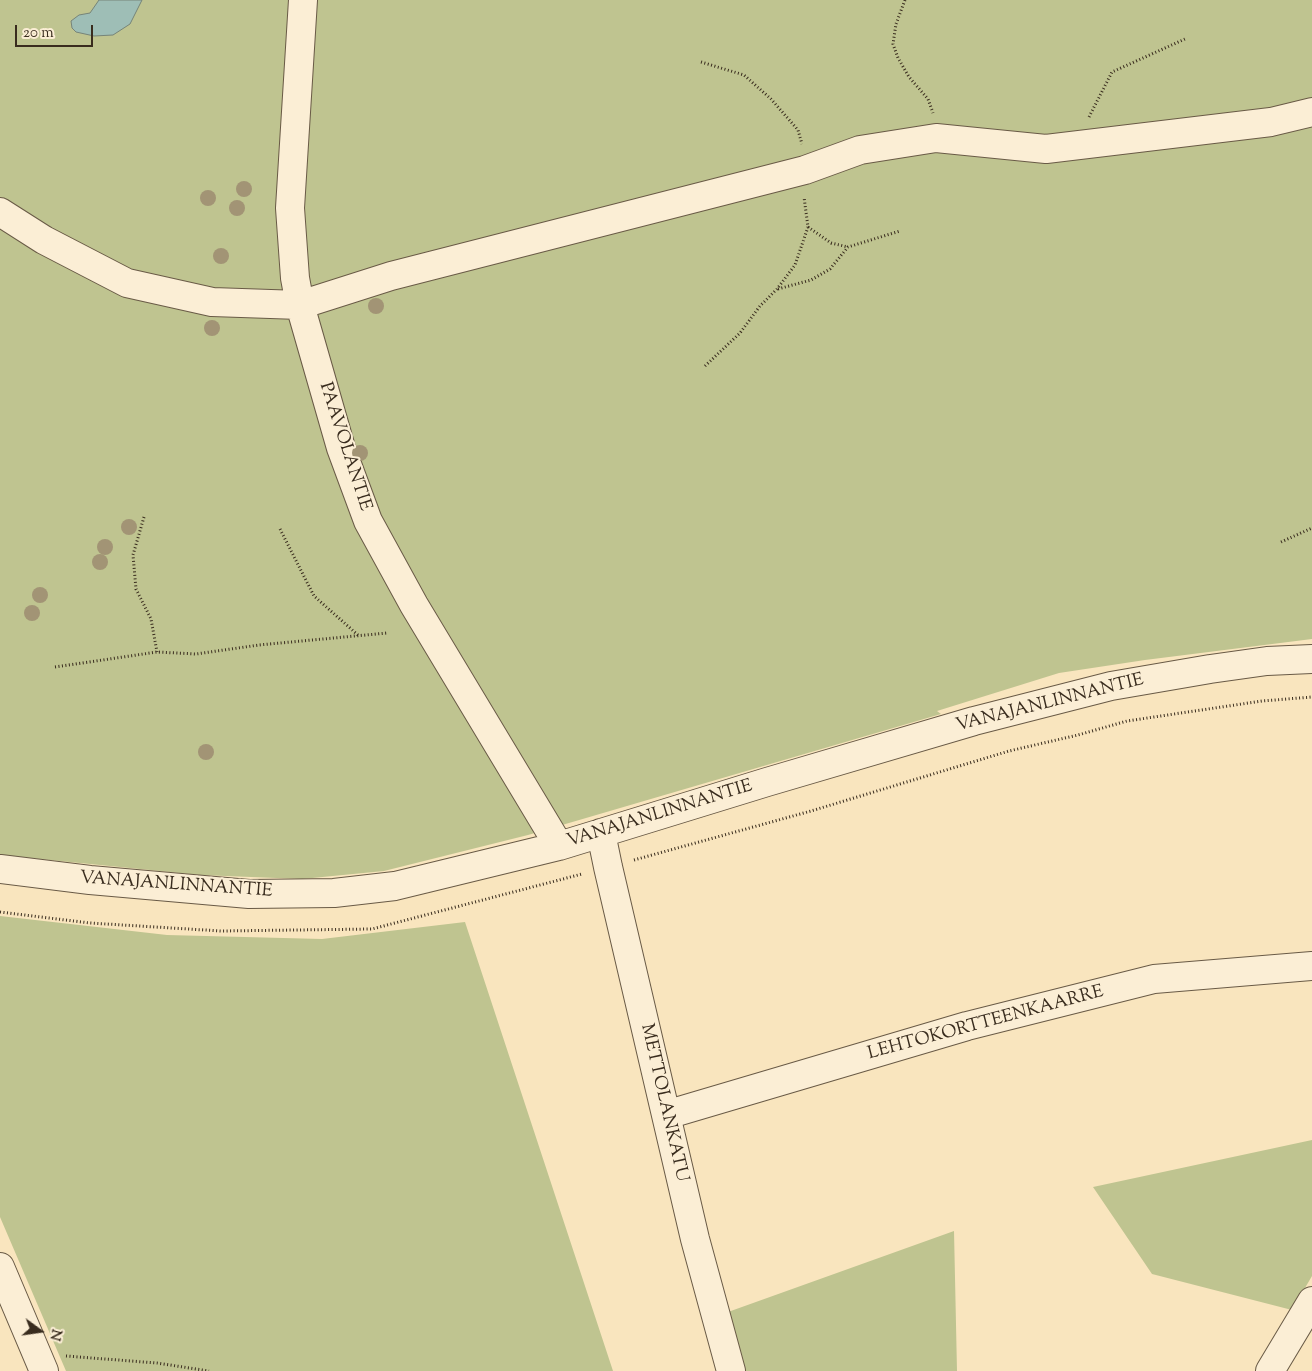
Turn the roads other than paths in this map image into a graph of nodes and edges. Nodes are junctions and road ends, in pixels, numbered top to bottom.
1 (302, 0) edge
2 (1312, 112) edge
3 (0, 212) edge
4 (300, 305) junction
5 (1312, 658) edge
6 (601, 833) junction
7 (560, 846) junction
8 (0, 869) edge
9 (1312, 966) edge
10 (666, 1116) junction
11 (0, 1267) edge
12 (1312, 1301) edge
13 (40, 1362) edge
14 (731, 1371) edge
15 (1270, 1371) edge

1 - 4 street, PAAVOLANTIE
2 - 4 street
3 - 4 street
4 - 7 street, PAAVOLANTIE
5 - 6 street, VANAJANLINNANTIE
6 - 7 street, VANAJANLINNANTIE
6 - 10 street, METTOLANKATU
7 - 8 street, VANAJANLINNANTIE
9 - 10 street, LEHTOKORTTEENKAARRE
10 - 14 street, METTOLANKATU
11 - 13 street
12 - 15 street

